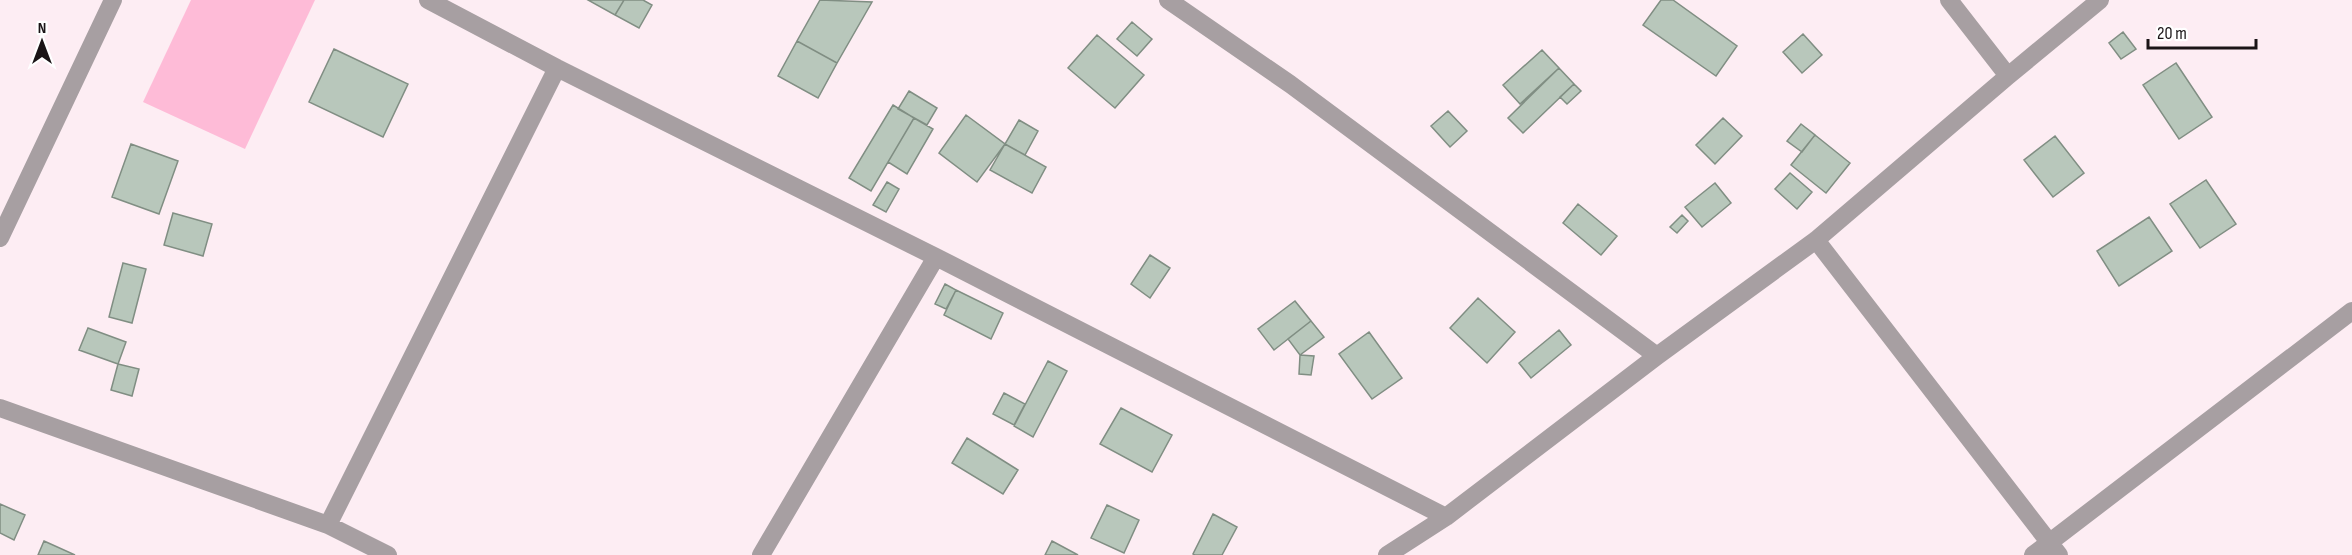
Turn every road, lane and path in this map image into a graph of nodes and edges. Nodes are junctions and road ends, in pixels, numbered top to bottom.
1 (113, 0) edge
2 (428, 0) edge
3 (1168, 0) edge
4 (1949, 0) edge
5 (2100, 0) edge
6 (557, 68) junction
7 (2007, 76) junction
8 (0, 238) edge
9 (1816, 240) junction
10 (936, 257) junction
11 (2352, 311) edge
12 (1657, 356) junction
13 (0, 408) edge
14 (1446, 517) junction
15 (328, 525) junction
16 (2054, 549) edge
17 (388, 555) edge
18 (761, 555) edge
19 (1387, 555) edge
20 (2033, 555) edge

1 - 8 street
2 - 6 street
3 - 12 street
4 - 7 street
5 - 7 street
6 - 10 street
6 - 15 street
7 - 9 street
9 - 12 street
9 - 16 street
10 - 14 street
10 - 18 street
11 - 16 street
12 - 14 street
13 - 15 street
14 - 19 street
15 - 17 street
16 - 20 street

